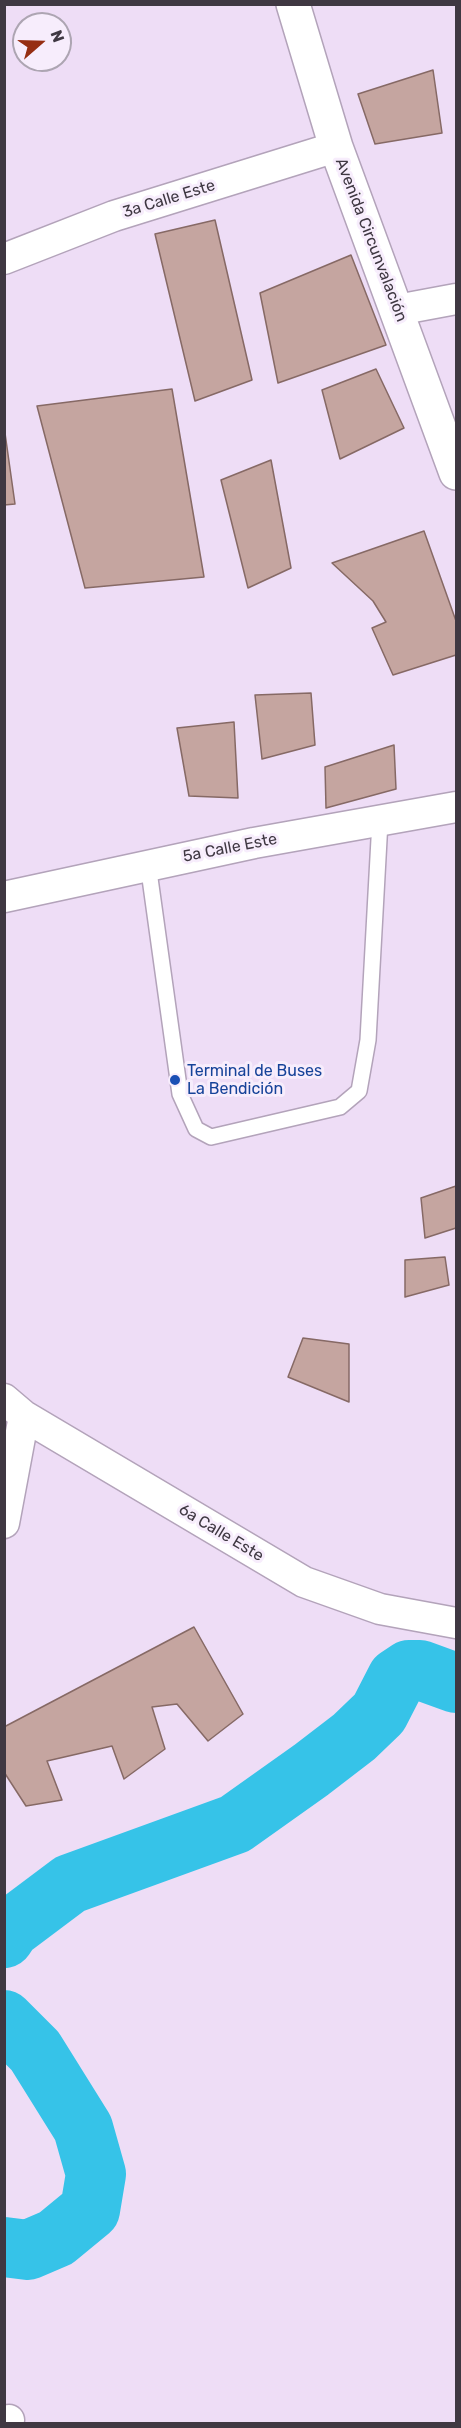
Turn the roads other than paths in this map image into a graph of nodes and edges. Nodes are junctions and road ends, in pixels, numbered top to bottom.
1 (293, 4) edge
2 (336, 147) junction
3 (4, 259) edge
4 (456, 299) edge
5 (397, 310) junction
6 (456, 473) edge
7 (456, 807) edge
8 (380, 820) junction
9 (148, 864) junction
10 (4, 897) edge
11 (14, 1408) edge
12 (4, 1523) edge
13 (456, 1623) edge

1 - 2 street, Avenida Circunvalación
2 - 3 street, 3a Calle Este
2 - 5 street, Avenida Circunvalación
4 - 5 street
5 - 6 street, Avenida Circunvalación
7 - 8 street, 5a Calle Este
8 - 9 street, 5a Calle Este
8 - 9 lane
9 - 10 street, 5a Calle Este
11 - 12 street
11 - 13 street, 6a Calle Este

